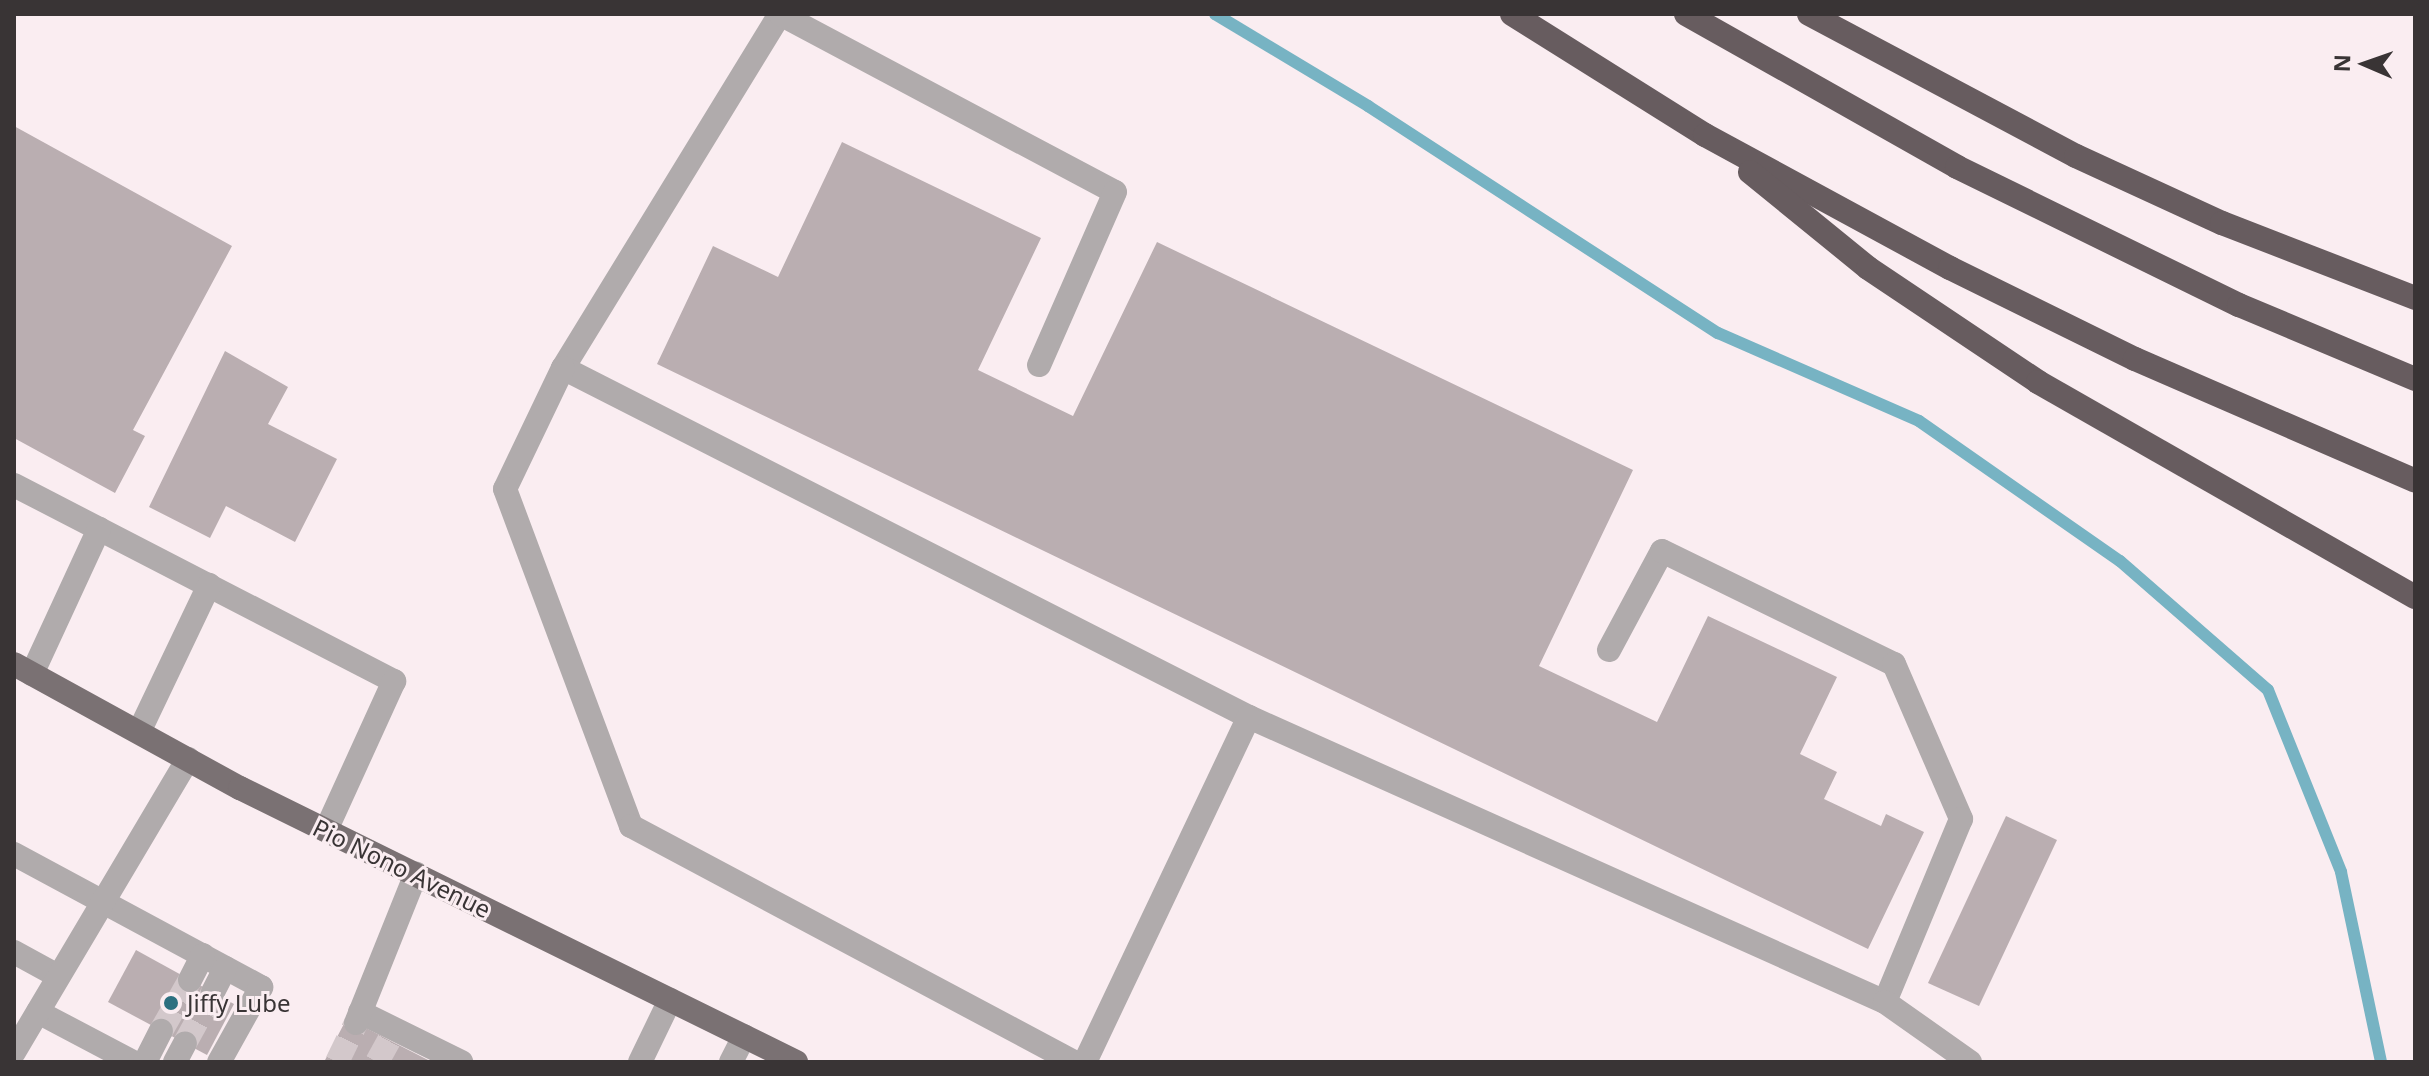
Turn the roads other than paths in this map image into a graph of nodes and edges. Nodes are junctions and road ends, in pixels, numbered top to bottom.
1 (780, 14) edge
2 (1512, 14) edge
3 (1686, 14) edge
4 (1809, 14) edge
5 (1705, 135) junction
6 (2415, 298) edge
7 (1039, 365) dead end
8 (563, 368) junction
9 (2415, 379) edge
10 (2415, 481) edge
11 (14, 485) edge
12 (99, 529) junction
13 (209, 585) junction
14 (2415, 597) edge
15 (1609, 650) dead end
16 (23, 669) edge
17 (1249, 717) junction
18 (139, 732) junction
19 (188, 759) junction
20 (326, 830) junction
21 (14, 854) edge
22 (416, 874) junction
23 (103, 902) junction
24 (14, 952) edge
25 (203, 955) junction
26 (225, 968) junction
27 (58, 976) junction
28 (190, 980) tunnel mouth
29 (213, 992) tunnel mouth
30 (670, 1000) junction
31 (1885, 1002) junction
32 (38, 1012) junction
33 (161, 1031) tunnel mouth
34 (744, 1036) junction
35 (14, 1052) edge
36 (446, 1059) edge
37 (133, 1062) edge
38 (145, 1062) edge
39 (219, 1062) edge
40 (640, 1062) edge
41 (731, 1062) edge
42 (796, 1062) edge
43 (1074, 1062) edge
44 (1085, 1062) edge
45 (1970, 1062) edge

1 - 7 lane
1 - 8 lane
2 - 5 highway
3 - 9 highway
4 - 6 highway
5 - 10 highway
5 - 14 highway
8 - 17 lane
8 - 43 lane
11 - 12 lane
12 - 13 lane
12 - 16 lane
13 - 18 lane
13 - 20 lane
15 - 31 lane
16 - 18 main road, Pio Nono Avenue
17 - 31 lane
17 - 44 lane
18 - 19 main road, Pio Nono Avenue
19 - 20 main road, Pio Nono Avenue
19 - 23 lane
20 - 22 main road, Pio Nono Avenue
21 - 23 lane
22 - 30 main road, Pio Nono Avenue
22 - 36 lane
23 - 25 lane
23 - 27 lane
24 - 27 lane
25 - 26 lane
25 - 28 lane
26 - 29 lane
26 - 39 lane
27 - 32 lane
30 - 34 main road, Pio Nono Avenue
30 - 40 lane
31 - 45 lane
32 - 35 lane
32 - 37 lane
33 - 38 lane
34 - 41 lane
34 - 42 main road, Pio Nono Avenue

